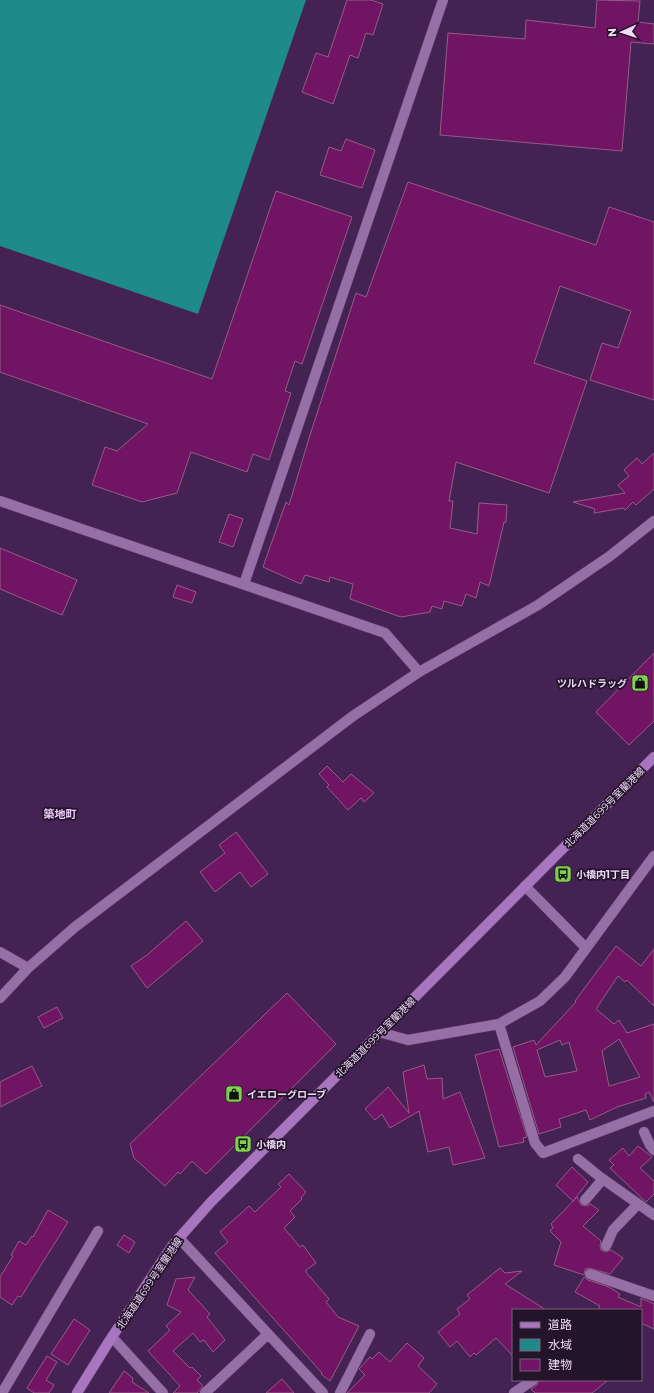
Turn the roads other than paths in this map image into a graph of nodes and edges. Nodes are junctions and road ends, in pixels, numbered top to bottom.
1 (443, 0) edge
2 (0, 501) edge
3 (654, 522) edge
4 (244, 584) junction
5 (420, 672) junction
6 (654, 757) edge
7 (654, 856) edge
8 (525, 886) junction
9 (586, 948) junction
10 (0, 952) edge
11 (28, 968) junction
12 (0, 998) edge
13 (499, 1024) junction
14 (379, 1032) junction
15 (654, 1111) edge
16 (654, 1135) edge
17 (654, 1150) edge
18 (578, 1159) dead end
19 (603, 1179) junction
20 (585, 1200) dead end
21 (638, 1204) junction
22 (654, 1215) edge
23 (98, 1231) dead end
24 (179, 1238) junction
25 (606, 1246) dead end
26 (590, 1274) dead end
27 (654, 1296) edge
28 (268, 1334) junction
29 (370, 1334) dead end
30 (112, 1337) junction
31 (532, 1381) edge
32 (2, 1393) edge
33 (77, 1393) edge
34 (163, 1393) edge
35 (205, 1393) edge
36 (323, 1393) edge
37 (340, 1393) edge
38 (514, 1393) edge

1 - 4 street
2 - 4 street
3 - 5 street
4 - 5 street
5 - 11 street
6 - 8 main road, 北海道道699号室蘭港線
7 - 9 street
8 - 9 street
8 - 14 main road, 北海道道699号室蘭港線
9 - 13 street
10 - 11 street
11 - 12 street
13 - 14 street
13 - 15 street
14 - 24 main road, 北海道道699号室蘭港線
16 - 17 street
18 - 19 street
19 - 20 street
19 - 21 street
21 - 22 street
21 - 25 street
23 - 32 street
24 - 28 street
24 - 30 main road, 北海道道699号室蘭港線
26 - 27 street
28 - 35 street
28 - 36 street
29 - 37 street
30 - 33 main road, 北海道道699号室蘭港線
30 - 34 street
31 - 38 street

